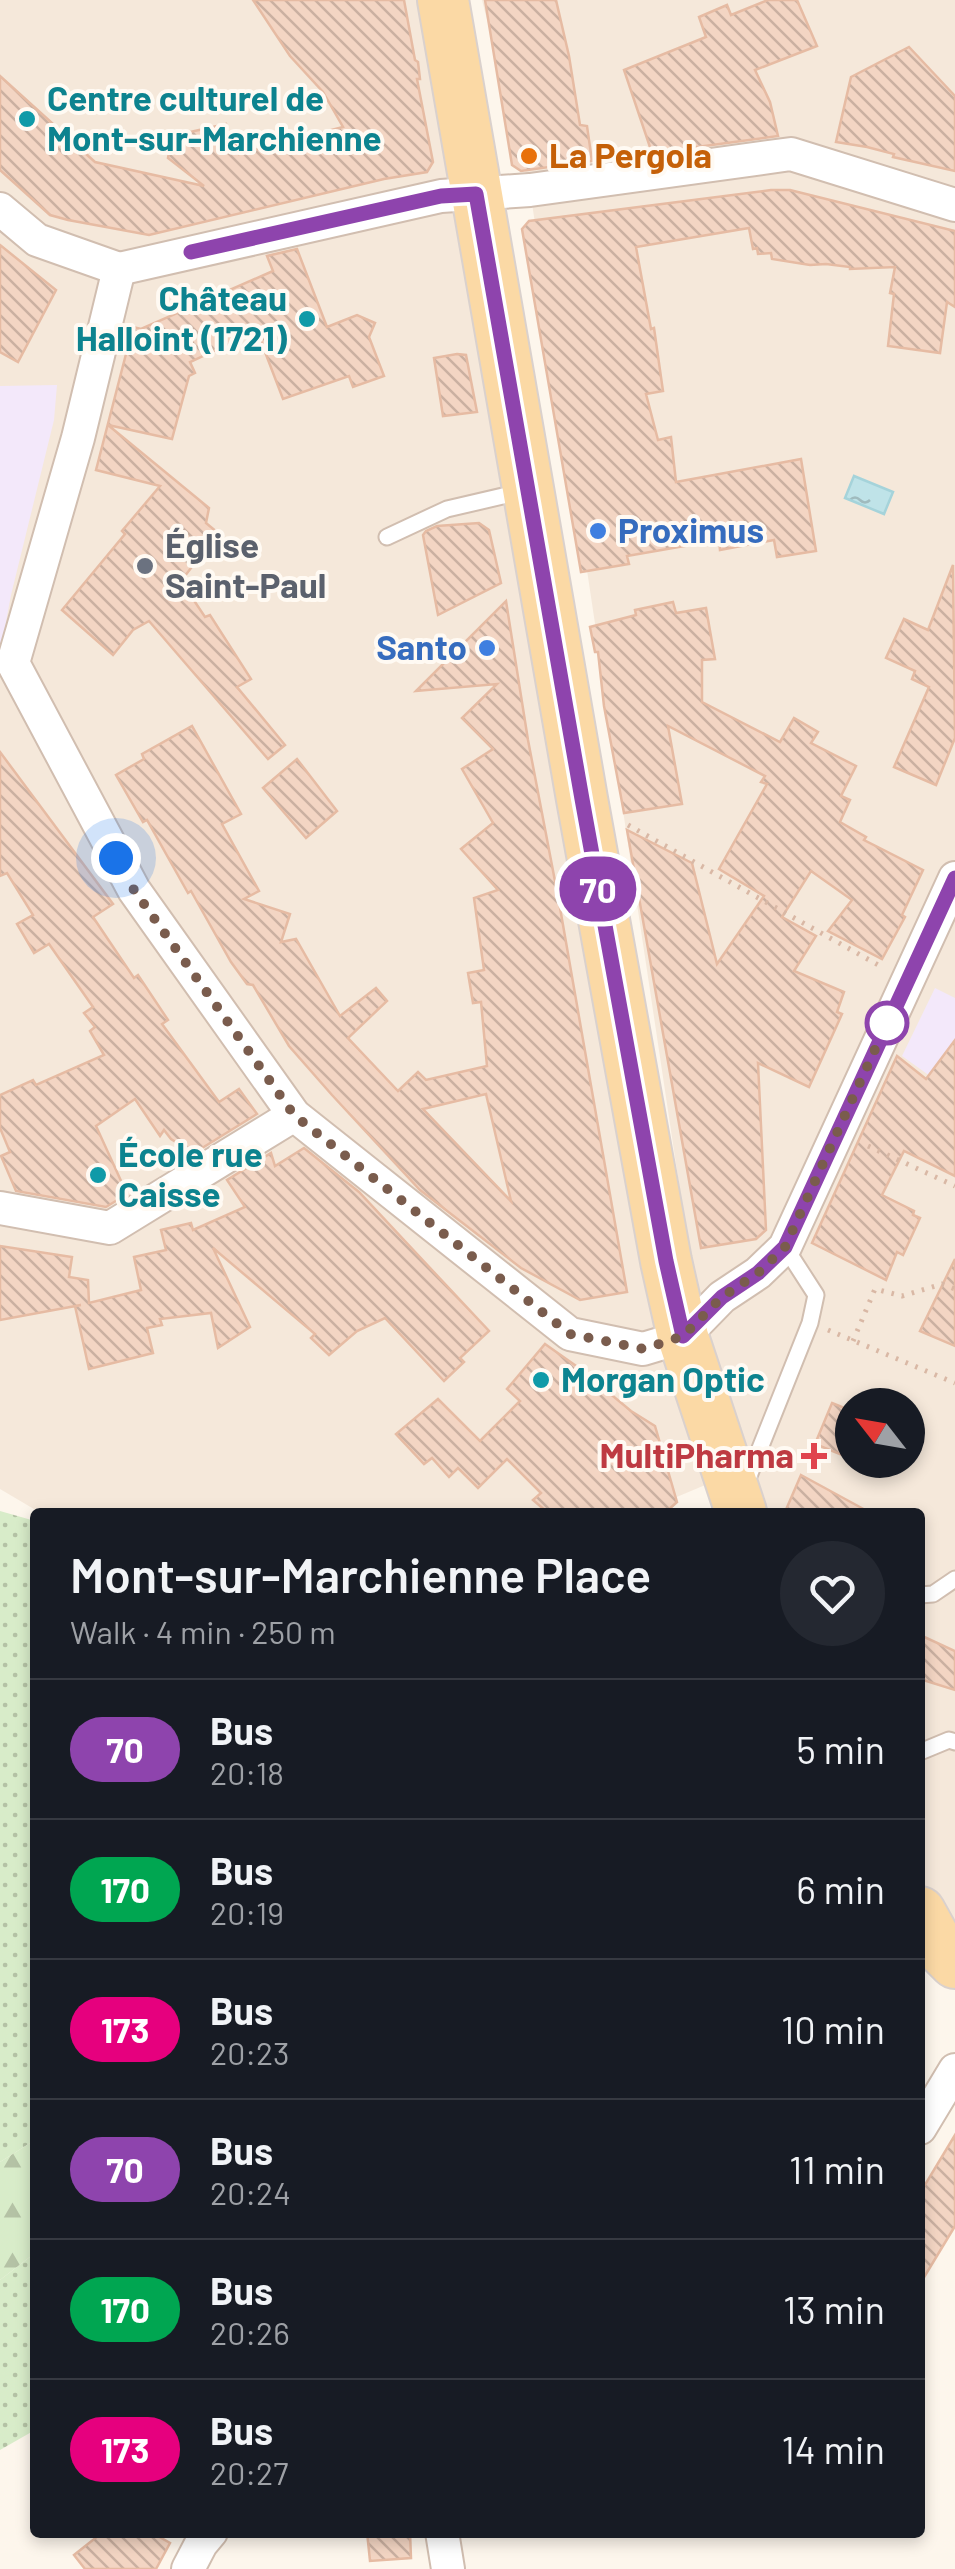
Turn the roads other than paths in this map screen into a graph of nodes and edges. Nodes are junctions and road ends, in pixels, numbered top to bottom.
1 (443, 0) edge
2 (476, 194) junction
3 (955, 205) edge
4 (0, 208) edge
5 (120, 269) junction
6 (528, 490) junction
7 (388, 536) dead end
8 (6, 668) edge
9 (955, 878) edge
10 (294, 1115) junction
11 (0, 1208) edge
12 (785, 1247) junction
13 (683, 1336) junction
14 (740, 1508) edge
15 (955, 1579) edge
16 (925, 1595) edge
17 (955, 1742) edge
18 (925, 1750) edge
19 (925, 1921) edge
20 (955, 1963) edge
21 (955, 2070) edge
22 (925, 2120) edge
23 (206, 2538) edge
24 (443, 2538) edge
25 (188, 2569) edge
26 (448, 2569) edge

1 - 2 main road
2 - 3 street
2 - 5 street
2 - 6 main road
4 - 5 street
5 - 8 street
6 - 7 lane
6 - 13 main road
8 - 10 street
9 - 12 street
10 - 11 street
10 - 13 street
12 - 13 street
12 - 14 lane
13 - 14 main road
15 - 16 lane
17 - 18 lane
19 - 20 main road
21 - 22 street
23 - 25 street
24 - 26 street

